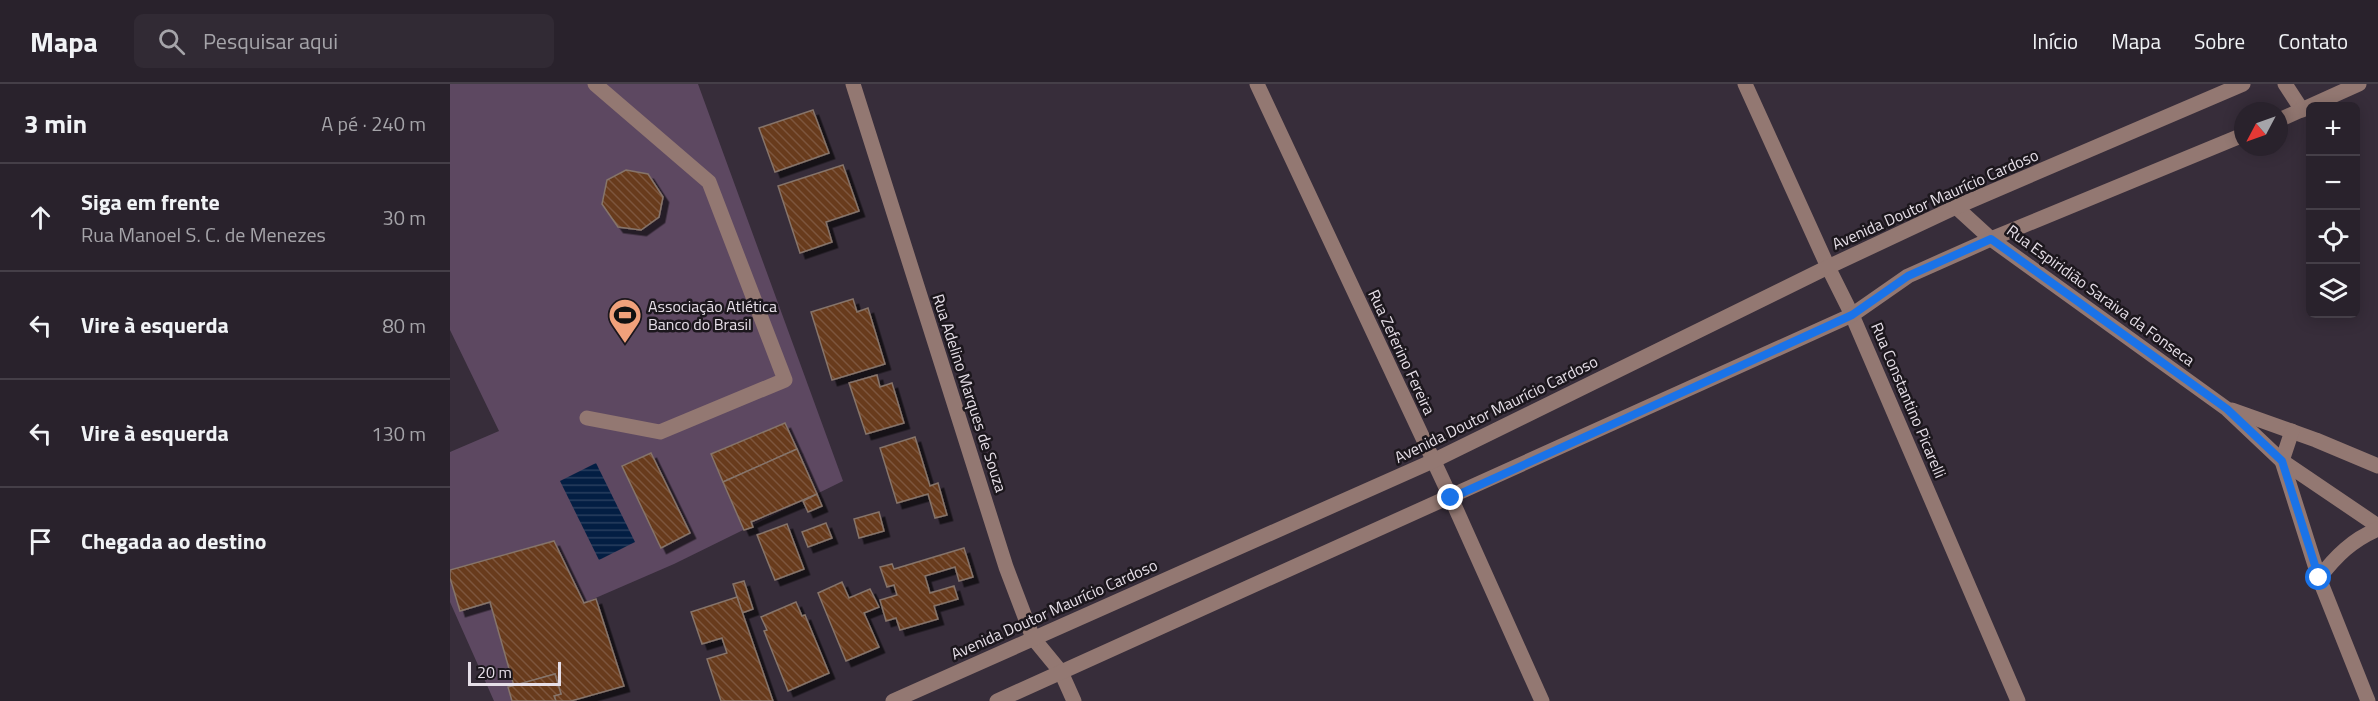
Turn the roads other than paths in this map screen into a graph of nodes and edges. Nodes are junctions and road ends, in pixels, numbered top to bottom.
1 (595, 84) edge
2 (853, 84) edge
3 (1257, 84) edge
4 (1745, 84) edge
5 (2243, 84) edge
6 (2285, 84) edge
7 (2359, 84) edge
8 (2302, 110) junction
9 (2288, 116) edge
10 (2234, 139) edge
11 (1956, 207) junction
12 (1991, 239) junction
13 (1828, 267) junction
14 (1852, 315) junction
15 (2227, 409) junction
16 (587, 418) dead end
17 (2292, 431) junction
18 (1432, 461) junction
19 (2282, 461) junction
20 (2378, 466) edge
21 (1451, 498) junction
22 (2378, 527) edge
23 (2319, 578) junction
24 (1033, 638) junction
25 (1061, 672) junction
26 (893, 701) edge
27 (997, 701) edge
28 (1074, 701) edge
29 (1542, 701) edge
30 (2018, 701) edge
31 (2368, 701) edge

1 - 16 street
2 - 24 street, Rua Adelino Marques de Souza
3 - 18 street, Rua Zeferino Fereira
4 - 13 street, Rua Constantino Picarelli
5 - 11 street, Avenida Doutor Maurício Cardoso
6 - 8 street
7 - 8 street
8 - 9 street
10 - 12 street
11 - 12 street, Rua Espiridião Saraiva da Fonseca
11 - 13 street, Avenida Doutor Maurício Cardoso
12 - 14 street
12 - 15 street, Rua Espiridião Saraiva da Fonseca
13 - 14 street, Rua Constantino Picarelli
13 - 18 street, Avenida Doutor Maurício Cardoso
14 - 21 street
14 - 30 street, Rua Constantino Picarelli
15 - 17 street, Rua Espiridião Saraiva da Fonseca
15 - 19 street, Rua Espiridião Saraiva da Fonseca
17 - 19 street
17 - 20 street, Rua Espiridião Saraiva da Fonseca
18 - 21 street, Rua Zeferino Fereira
18 - 24 street, Avenida Doutor Maurício Cardoso
19 - 22 street, Rua Espiridião Saraiva da Fonseca
19 - 23 street
21 - 25 street
21 - 29 street, Rua Zeferino Fereira
22 - 23 street
23 - 31 street
24 - 25 street, Rua Adelino Marques de Souza
24 - 26 street, Avenida Doutor Maurício Cardoso
25 - 27 street
25 - 28 street, Rua Adelino Marques de Souza

